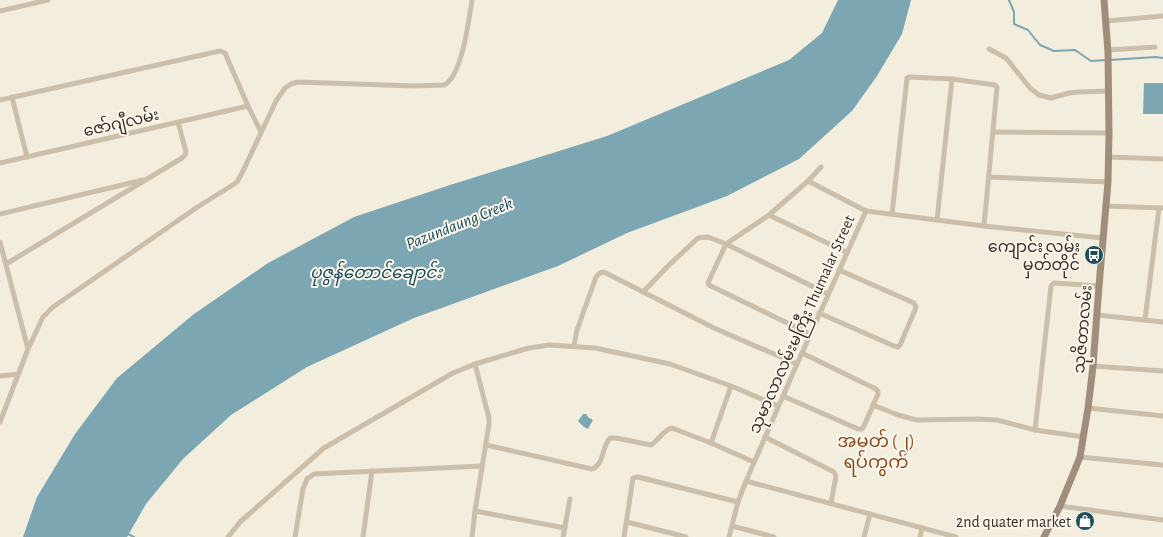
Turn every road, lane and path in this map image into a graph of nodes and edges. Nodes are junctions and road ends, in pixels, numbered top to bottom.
1 (48, 0) edge
2 (472, 0) edge
3 (1104, 0) edge
4 (0, 11) edge
5 (1163, 16) edge
6 (1106, 21) junction
7 (1155, 46) dead end
8 (989, 49) dead end
9 (1108, 51) junction
10 (952, 80) junction
11 (1108, 91) junction
12 (12, 97) junction
13 (0, 100) edge
14 (248, 106) junction
15 (178, 122) junction
16 (261, 132) junction
17 (994, 132) junction
18 (1109, 133) junction
19 (27, 157) junction
20 (1109, 157) junction
21 (1163, 159) edge
22 (0, 163) edge
23 (821, 167) dead end
24 (989, 177) junction
25 (148, 179) junction
26 (808, 181) junction
27 (1108, 182) junction
28 (1106, 206) junction
29 (1161, 208) edge
30 (866, 211) junction
31 (0, 214) edge
32 (892, 214) junction
33 (769, 215) junction
34 (937, 220) junction
35 (984, 226) junction
36 (1103, 238) junction
37 (0, 242) edge
38 (726, 244) junction
39 (846, 252) junction
40 (6, 264) junction
41 (839, 270) junction
42 (1099, 286) junction
43 (643, 292) junction
44 (828, 294) junction
45 (819, 313) junction
46 (1097, 315) junction
47 (1144, 320) junction
48 (1163, 322) edge
49 (810, 334) junction
50 (574, 346) junction
51 (28, 348) junction
52 (802, 353) junction
53 (475, 364) junction
54 (797, 364) junction
55 (1093, 366) junction
56 (1163, 371) edge
57 (18, 374) junction
58 (0, 376) edge
59 (731, 386) junction
60 (783, 396) junction
61 (873, 405) junction
62 (778, 406) junction
63 (1088, 408) junction
64 (1163, 416) edge
65 (0, 422) edge
66 (1035, 430) junction
67 (765, 437) junction
68 (1084, 437) junction
69 (711, 443) junction
70 (486, 445) junction
71 (1080, 457) junction
72 (754, 462) junction
73 (1163, 465) edge
74 (482, 466) junction
75 (372, 471) junction
76 (746, 481) junction
77 (570, 498) dead end
78 (738, 502) junction
79 (831, 504) junction
80 (1060, 506) junction
81 (475, 510) junction
82 (870, 514) junction
83 (1163, 520) edge
84 (627, 522) junction
85 (732, 526) junction
86 (565, 528) junction
87 (922, 528) junction
88 (363, 536) edge
89 (674, 536) edge
90 (228, 537) edge
91 (295, 537) edge
92 (370, 537) edge
93 (472, 537) edge
94 (563, 537) edge
95 (624, 537) edge
96 (686, 537) edge
97 (728, 537) edge
98 (774, 537) edge
99 (864, 537) edge
100 (920, 537) edge
101 (956, 537) edge
102 (1044, 537) edge

1 - 4 street
2 - 16 street
3 - 6 main road
5 - 6 street
6 - 9 main road
7 - 9 street
8 - 11 street
9 - 11 main road, သုဇိတာလမ်း
10 - 17 street
10 - 32 street
10 - 34 street
11 - 18 main road, သုဇိတာလမ်း
12 - 13 street
12 - 14 street
12 - 19 street
14 - 15 street, ဇော်ဂျီလမ်း
14 - 16 street
15 - 19 street, ဇော်ဂျီလမ်း
15 - 25 street
16 - 51 street
17 - 18 street
17 - 24 street
18 - 20 main road, သုဇိတာလမ်း
19 - 22 street, ဇော်ဂျီလမ်း
20 - 21 street
20 - 27 main road, သုဇိတာလမ်း
23 - 26 street
24 - 27 street
24 - 35 street
25 - 31 street
25 - 40 street
26 - 30 street
26 - 33 street
27 - 28 main road, သုဇိတာလမ်း
28 - 29 street
28 - 36 main road, သုဇိတာလမ်း
29 - 47 street
30 - 32 street, သုမာလာလမ်းမကြီး Thumalar Street
30 - 39 street, သုမာလာလမ်းမကြီး Thumalar Street
32 - 34 street, သုမာလာလမ်းမကြီး Thumalar Street
33 - 38 street
33 - 39 street
34 - 35 street, သုမာလာလမ်းမကြီး Thumalar Street
35 - 36 street, သုမာလာလမ်းမကြီး Thumalar Street
36 - 42 main road, သုဇိတာလမ်း
37 - 40 street
38 - 43 street
38 - 44 street
38 - 49 street
39 - 41 street, သုမာလာလမ်းမကြီး Thumalar Street
40 - 51 street
41 - 44 street, သုမာလာလမ်းမကြီး Thumalar Street
41 - 45 street
42 - 46 main road, သုဇိတာလမ်း
42 - 66 street
43 - 50 street
43 - 54 street
44 - 45 street, သုမာလာလမ်းမကြီး Thumalar Street
45 - 49 street, သုမာလာလမ်းမကြီး Thumalar Street
46 - 47 street
46 - 55 main road, သုဇိတာလမ်း
47 - 48 street
49 - 52 street, သုမာလာလမ်းမကြီး Thumalar Street
50 - 53 street
50 - 59 street
51 - 57 street
52 - 54 street, သုမာလာလမ်းမကြီး Thumalar Street
52 - 61 street
53 - 70 street
53 - 90 street
54 - 60 street, သုမာလာလမ်းမကြီး Thumalar Street
55 - 56 street
55 - 63 main road, သုဇိတာလမ်း
57 - 58 street
57 - 65 street
59 - 62 street
59 - 69 street
60 - 61 street
60 - 62 street, သုမာလာလမ်းမကြီး Thumalar Street
61 - 66 street
62 - 67 street, သုမာလာလမ်းမကြီး Thumalar Street
63 - 64 street
63 - 68 main road, သုဇိတာလမ်း
66 - 68 street
67 - 72 street, သုမာလာလမ်းမကြီး Thumalar Street
67 - 79 street
68 - 71 main road, သုဇိတာလမ်း
69 - 70 street
69 - 72 street
70 - 74 street
71 - 73 street
71 - 80 main road, သုဇိတာလမ်း
72 - 76 street, သုမာလာလမ်းမကြီး Thumalar Street
74 - 75 street
74 - 81 street
75 - 88 street
75 - 91 street
76 - 78 street, သုမာလာလမ်းမကြီး Thumalar Street
76 - 79 street
77 - 86 street
78 - 84 street
78 - 85 street, သုမာလာလမ်းမကြီး Thumalar Street
79 - 82 street
80 - 83 street
80 - 102 main road, သုဇိတာလမ်း
81 - 86 street
81 - 93 street
82 - 87 street
82 - 99 street
84 - 89 street
84 - 95 street
85 - 97 street, သုမာလာလမ်းမကြီး Thumalar Street
85 - 98 street
86 - 94 street
87 - 100 street
87 - 101 street
88 - 92 street
89 - 96 street

